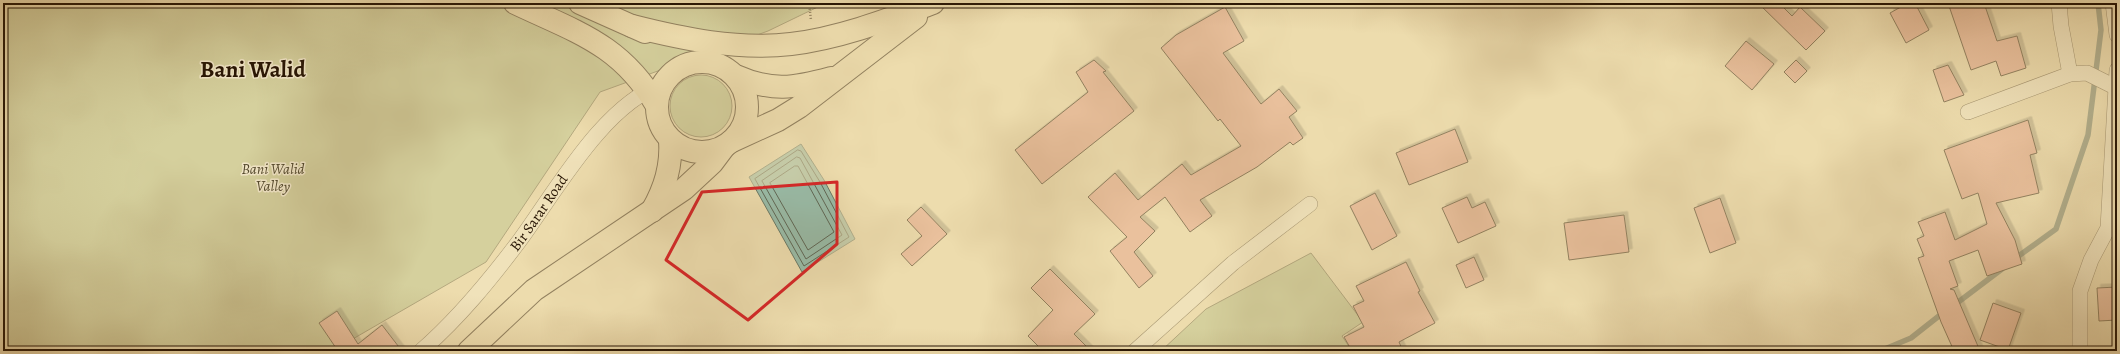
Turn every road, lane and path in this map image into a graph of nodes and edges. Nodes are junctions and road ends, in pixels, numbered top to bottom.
1 (515, 3) edge
2 (809, 3) edge
3 (934, 3) edge
4 (2059, 3) edge
5 (2113, 3) edge
6 (585, 5) edge
7 (811, 20) dead end
8 (632, 26) junction
9 (2117, 35) edge
10 (712, 62) junction
11 (2117, 70) edge
12 (2070, 74) junction
13 (736, 76) junction
14 (838, 76) junction
15 (2115, 87) junction
16 (656, 93) junction
17 (1968, 112) dead end
18 (670, 139) junction
19 (728, 144) junction
20 (1310, 204) dead end
21 (652, 211) junction
22 (421, 351) edge
23 (469, 351) edge
24 (1135, 351) edge
25 (2080, 351) edge

1 - 16 highway
2 - 7 path
3 - 8 highway
3 - 14 highway
4 - 12 street
5 - 9 street
6 - 8 highway
8 - 10 highway
10 - 13 highway
10 - 16 highway
11 - 15 street
12 - 15 street
12 - 17 street
13 - 14 highway
13 - 19 highway
14 - 19 highway
15 - 25 street
16 - 18 highway
16 - 22 street, Bir Sarar Road
18 - 19 highway
18 - 21 highway
19 - 21 highway
20 - 24 street
21 - 23 highway

